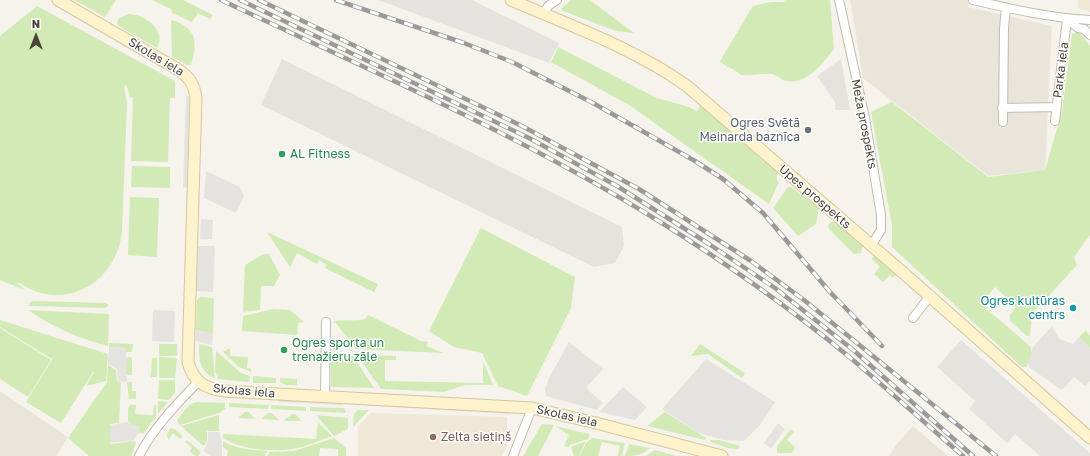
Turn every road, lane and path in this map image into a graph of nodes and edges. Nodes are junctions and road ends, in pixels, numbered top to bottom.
1 (58, 0) edge
2 (512, 0) edge
3 (557, 0) edge
4 (839, 0) edge
5 (973, 0) edge
6 (1006, 8) junction
7 (544, 14) junction
8 (1067, 19) junction
9 (1090, 20) edge
10 (1090, 35) edge
11 (1056, 107) junction
12 (1002, 108) junction
13 (1055, 121) dead end
14 (1003, 122) dead end
15 (871, 246) junction
16 (930, 296) junction
17 (913, 318) dead end
18 (326, 322) dead end
19 (198, 382) junction
20 (325, 397) junction
21 (532, 408) junction
22 (1090, 438) edge
23 (139, 456) edge
24 (513, 456) edge
25 (722, 456) edge

1 - 19 main road, Skolas iela
2 - 7 main road, Upes prospekts
3 - 7 street
4 - 15 street, Meža prospekts
5 - 6 street
6 - 8 street
6 - 12 street
7 - 15 main road, Upes prospekts
8 - 9 street
8 - 10 street
8 - 11 street, Parka iela
11 - 12 street
11 - 13 street, Parka iela
12 - 14 street
15 - 16 main road, Upes prospekts
16 - 17 street
16 - 22 main road, Upes prospekts
18 - 20 street
19 - 20 main road, Skolas iela
19 - 23 street
20 - 21 main road, Skolas iela
21 - 24 street
21 - 25 main road, Skolas iela

